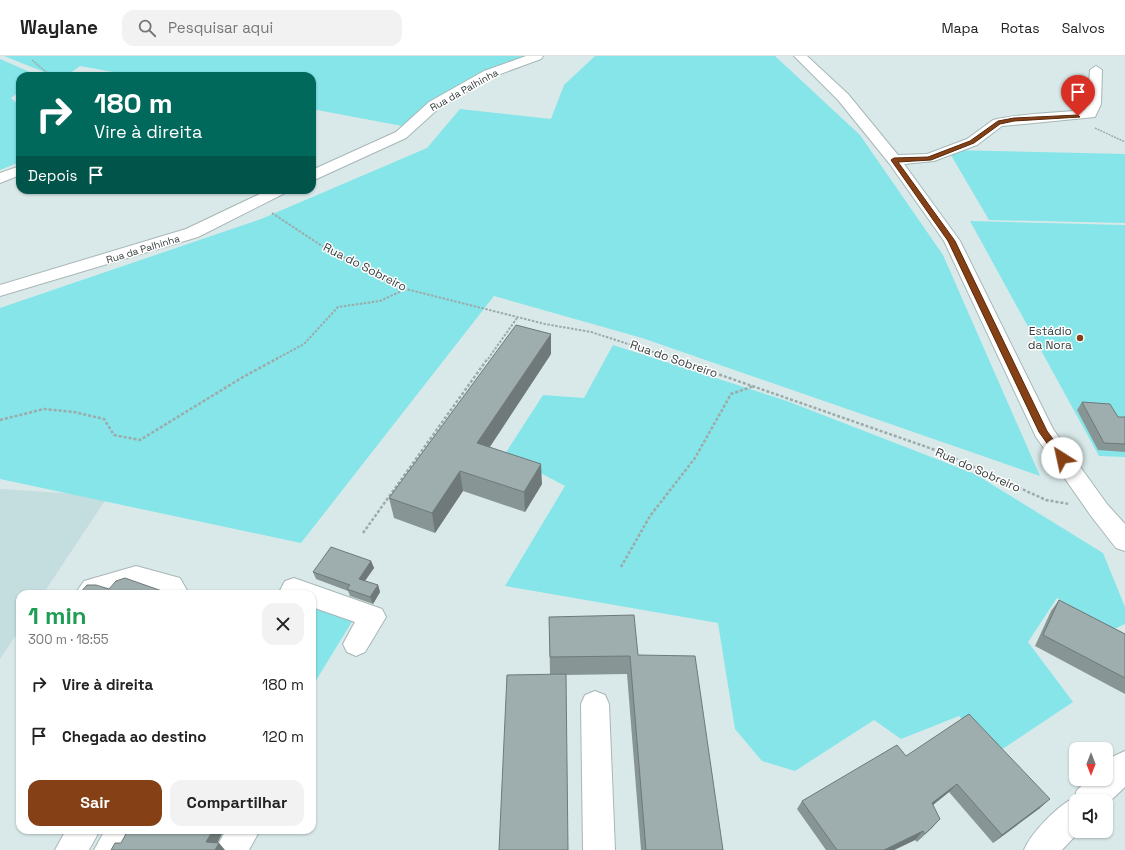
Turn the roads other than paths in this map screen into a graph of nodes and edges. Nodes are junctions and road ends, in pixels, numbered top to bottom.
1 (537, 56) edge
2 (800, 56) edge
3 (1096, 70) dead end
4 (894, 160) junction
5 (16, 172) edge
6 (316, 174) edge
7 (0, 178) edge
8 (268, 194) edge
9 (0, 291) edge
10 (1125, 541) edge
11 (92, 590) edge
12 (174, 590) edge
13 (316, 597) edge
14 (356, 644) dead end
15 (595, 704) dead end
16 (1121, 776) edge
17 (1097, 794) edge
18 (1069, 821) edge
19 (81, 834) edge
20 (121, 834) edge
21 (241, 834) edge
22 (71, 850) edge
23 (110, 850) edge
24 (231, 850) edge
25 (600, 850) edge
26 (1040, 850) edge

1 - 6 street, Rua da Palhinha
2 - 4 street
3 - 4 street
4 - 10 street
5 - 7 street
8 - 9 street, Rua da Palhinha
11 - 12 street
13 - 14 street
15 - 25 street
16 - 17 street
18 - 26 street
19 - 22 street
20 - 23 street
21 - 24 street

